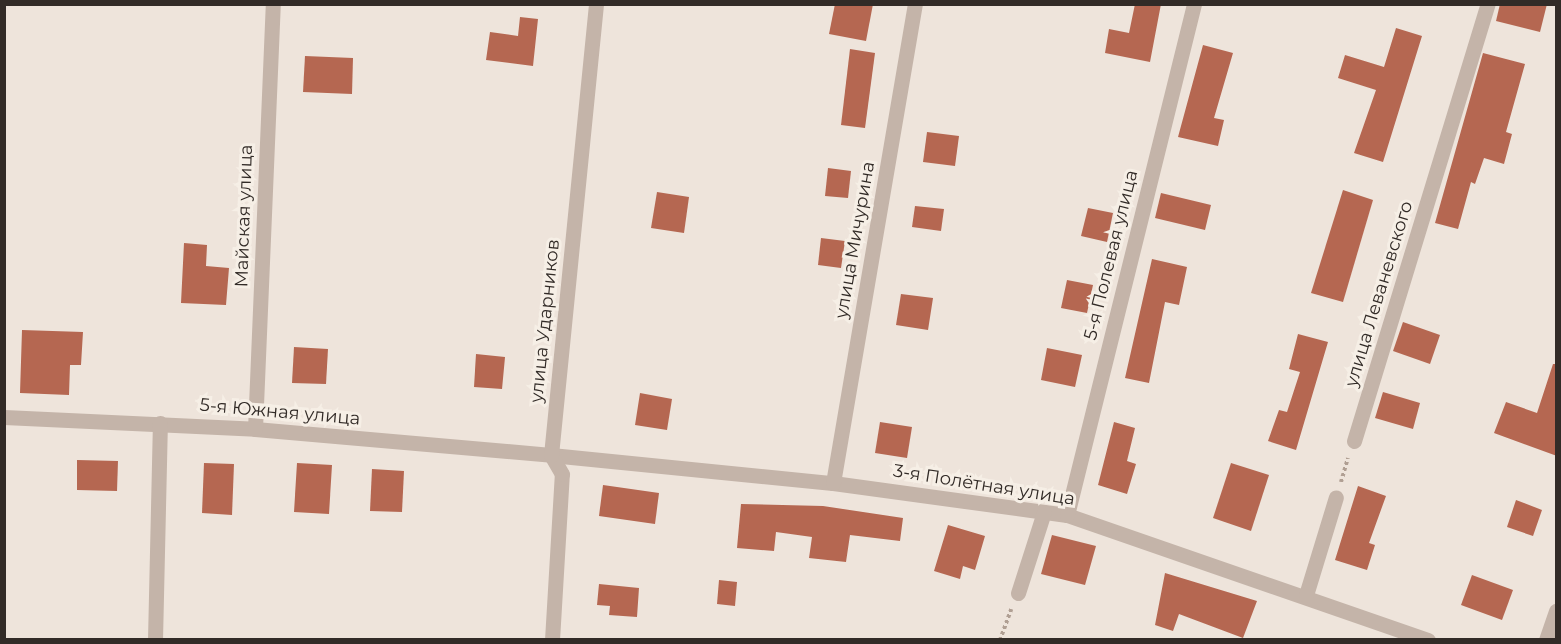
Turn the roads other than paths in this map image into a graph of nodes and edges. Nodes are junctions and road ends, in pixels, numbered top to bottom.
1 (273, 4) edge
2 (596, 4) edge
3 (915, 4) edge
4 (1194, 4) edge
5 (1488, 4) edge
6 (4, 417) edge
7 (160, 423) junction
8 (255, 429) junction
9 (1354, 441) road end
10 (551, 456) junction
11 (833, 483) junction
12 (1336, 497) road end
13 (1044, 512) junction
14 (1067, 515) junction
15 (1018, 593) road end
16 (1306, 595) junction
17 (1557, 611) edge
18 (155, 639) edge
19 (552, 639) edge
20 (1428, 639) edge
21 (1546, 639) edge

1 - 8 street, Майская улица
2 - 10 street, улица Ударников
3 - 11 street, улица Мичурина
4 - 14 street, 5-я Полевая улица
5 - 9 street, улица Леваневского
6 - 7 street, 5-я Южная улица
7 - 8 street, 5-я Южная улица
7 - 18 street
8 - 10 street, 5-я Южная улица
10 - 11 street, 3-я Полётная улица
10 - 19 street, улица Ударников
11 - 13 street, 3-я Полётная улица
12 - 16 street
13 - 14 street, 3-я Полётная улица
13 - 15 street
14 - 16 street, 3-я Полётная улица
16 - 20 street, 3-я Полётная улица
17 - 21 street

